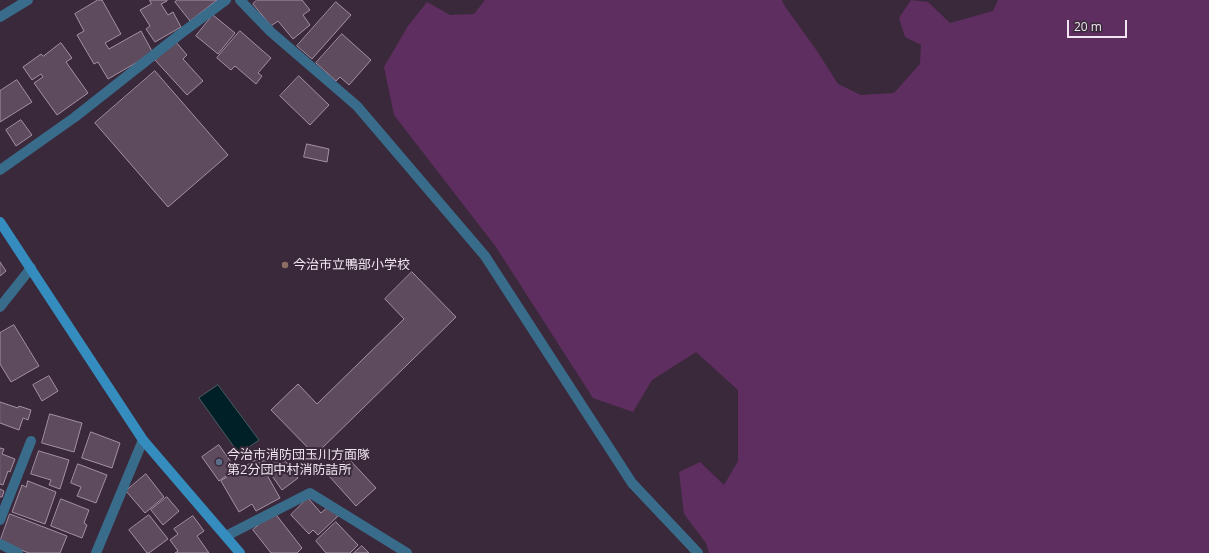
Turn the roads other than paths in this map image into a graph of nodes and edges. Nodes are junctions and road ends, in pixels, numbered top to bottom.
1 (28, 0) edge
2 (226, 0) edge
3 (240, 0) edge
4 (0, 18) edge
5 (0, 170) edge
6 (0, 222) edge
7 (31, 268) junction
8 (0, 307) edge
9 (144, 440) junction
10 (31, 442) dead end
11 (0, 520) edge
12 (226, 536) junction
13 (0, 544) edge
14 (18, 553) edge
15 (96, 553) edge
16 (240, 553) edge
17 (407, 553) edge
18 (698, 553) edge

1 - 4 street
2 - 5 street
3 - 18 street
6 - 7 street
7 - 8 street
7 - 9 street
9 - 12 street
9 - 15 street
10 - 11 street
12 - 16 street
12 - 17 street
13 - 14 street

